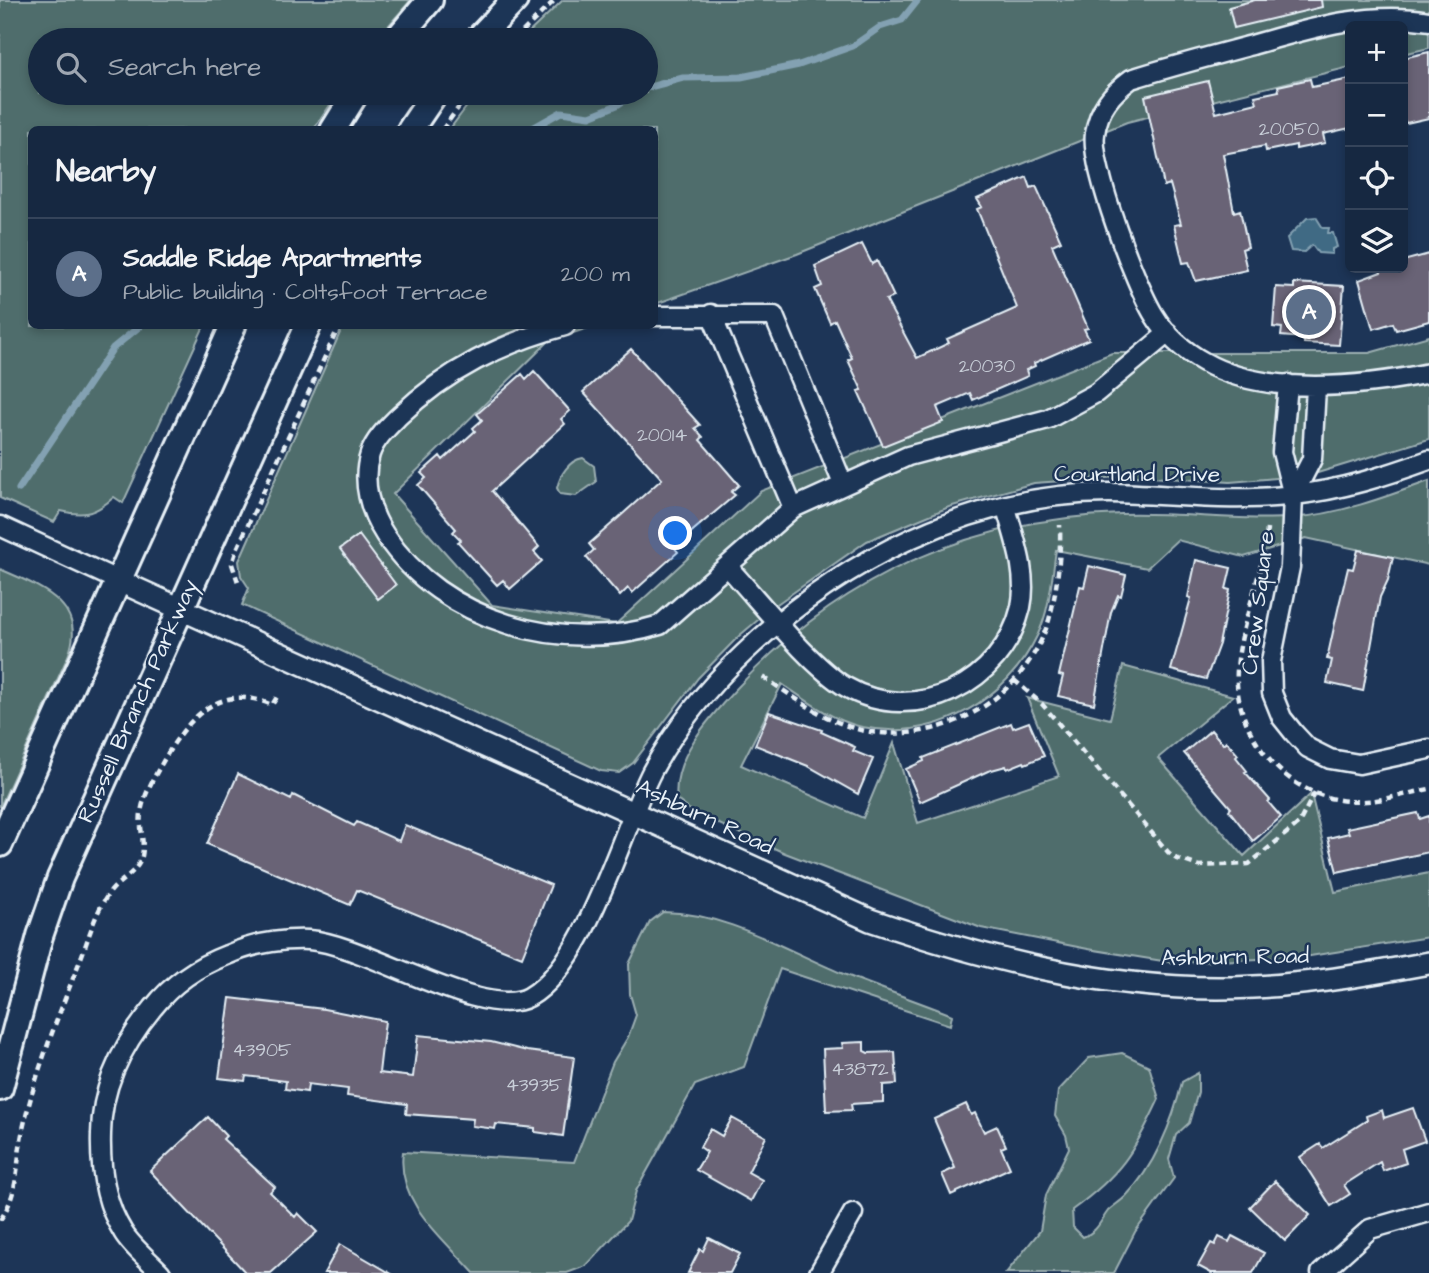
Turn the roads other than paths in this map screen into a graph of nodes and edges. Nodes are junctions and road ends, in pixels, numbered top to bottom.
1 (430, 0) edge
2 (515, 0) edge
3 (1429, 21) edge
4 (406, 28) edge
5 (488, 28) edge
6 (349, 105) edge
7 (427, 105) edge
8 (335, 126) edge
9 (413, 126) edge
10 (711, 314) junction
11 (658, 316) edge
12 (232, 329) edge
13 (307, 329) edge
14 (554, 329) edge
15 (1168, 333) junction
16 (1429, 373) edge
17 (1288, 384) junction
18 (1316, 387) junction
19 (1429, 460) edge
20 (843, 484) junction
21 (1293, 496) junction
22 (793, 508) junction
23 (1006, 508) junction
24 (0, 526) edge
25 (727, 566) junction
26 (119, 581) junction
27 (180, 609) junction
28 (779, 622) junction
29 (1429, 749) edge
30 (634, 813) junction
31 (0, 844) edge
32 (1429, 963) edge
33 (0, 1088) edge
34 (1429, 1212) edge
35 (853, 1213) dead end
36 (161, 1273) edge
37 (819, 1273) edge
38 (1321, 1273) edge

1 - 4 main road
2 - 5 main road
3 - 15 street
6 - 8 main road
7 - 9 main road
10 - 11 street
10 - 20 street
10 - 22 street
12 - 26 main road
13 - 27 main road, Russell Branch Parkway
14 - 25 street
15 - 17 street
15 - 20 street
16 - 18 street
17 - 18 street
17 - 21 street
18 - 21 street
19 - 21 street, Courtland Drive
20 - 22 street
21 - 23 street, Courtland Drive
21 - 29 street, Crew Square
22 - 25 street
23 - 28 street, Courtland Drive
23 - 28 street
24 - 26 street, Ashburn Road
25 - 28 street
26 - 27 street, Ashburn Road
26 - 31 main road
27 - 30 street, Ashburn Road
27 - 33 main road, Russell Branch Parkway
28 - 30 street, Courtland Drive
30 - 32 street, Ashburn Road
30 - 36 street, Courtland Drive
34 - 38 street
35 - 37 street

